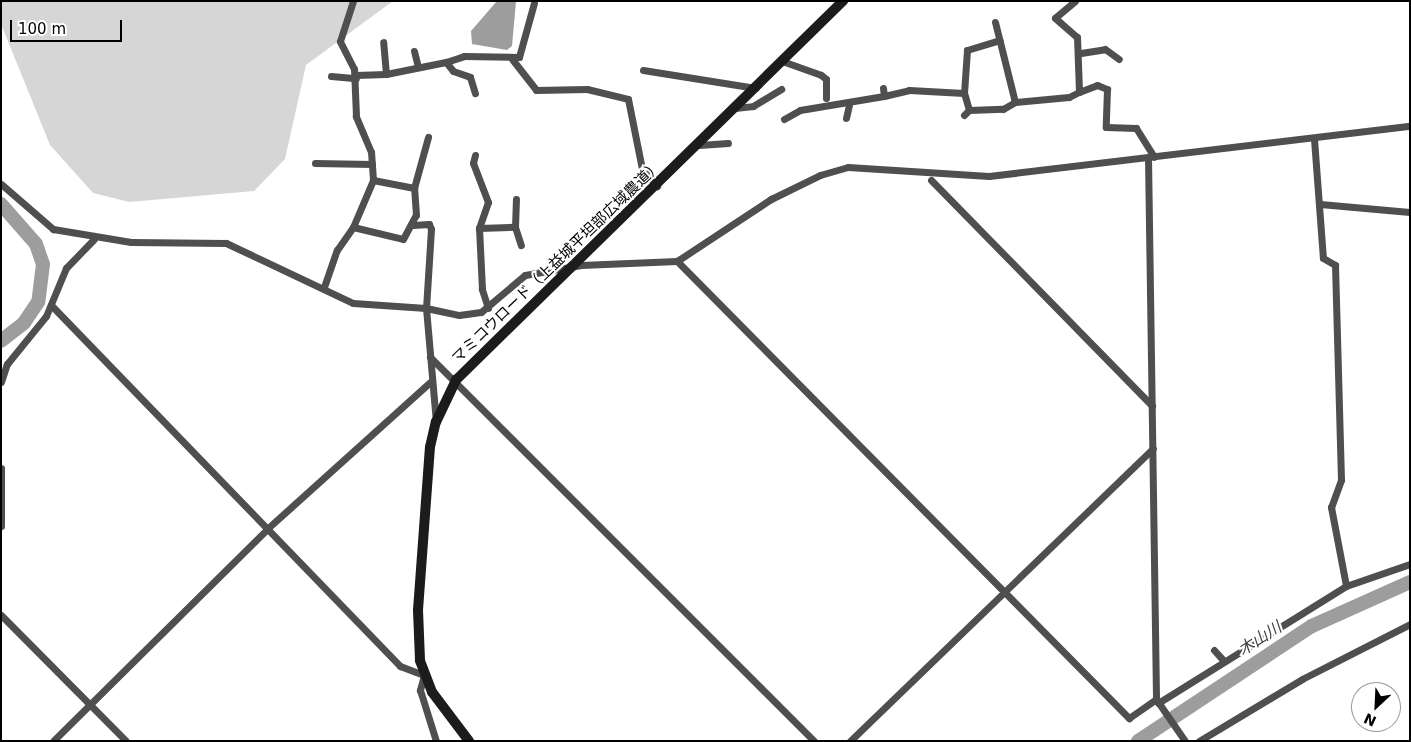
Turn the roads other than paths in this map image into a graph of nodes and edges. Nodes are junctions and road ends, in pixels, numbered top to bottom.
1 (353, 1) edge
2 (842, 1) edge
3 (1075, 1) edge
4 (534, 3) dead end
5 (995, 22) dead end
6 (1000, 40) junction
7 (383, 42) dead end
8 (414, 51) dead end
9 (1081, 53) junction
10 (512, 59) junction
11 (1119, 59) dead end
12 (782, 61) junction
13 (446, 62) junction
14 (418, 67) junction
15 (643, 70) dead end
16 (386, 74) junction
17 (331, 76) dead end
18 (356, 76) junction
19 (756, 88) junction
20 (781, 89) dead end
21 (964, 92) junction
22 (1079, 92) junction
23 (475, 93) dead end
24 (826, 98) dead end
25 (1015, 102) junction
26 (849, 105) junction
27 (735, 108) junction
28 (846, 118) dead end
29 (784, 119) dead end
30 (1410, 126) edge
31 (428, 137) dead end
32 (1314, 139) junction
33 (728, 143) dead end
34 (698, 145) junction
35 (475, 155) dead end
36 (1151, 157) junction
37 (315, 163) dead end
38 (372, 164) junction
39 (372, 180) junction
40 (931, 180) dead end
41 (1, 184) edge
42 (657, 186) junction
43 (414, 188) junction
44 (516, 198) dead end
45 (1320, 204) junction
46 (1410, 212) edge
47 (413, 225) junction
48 (353, 226) junction
49 (515, 227) junction
50 (479, 228) junction
51 (94, 239) junction
52 (521, 245) dead end
53 (678, 261) junction
54 (567, 270) junction
55 (324, 287) junction
56 (51, 305) junction
57 (426, 308) junction
58 (488, 308) junction
59 (430, 357) junction
60 (456, 380) junction
61 (1, 382) edge
62 (430, 382) junction
63 (1152, 406) junction
64 (436, 422) junction
65 (1153, 448) junction
66 (1, 468) edge
67 (1, 526) edge
68 (268, 528) junction
69 (1410, 564) edge
70 (1346, 586) junction
71 (1002, 592) junction
72 (1, 615) edge
73 (1410, 624) edge
74 (1214, 650) dead end
75 (1223, 660) junction
76 (424, 675) junction
77 (1157, 701) junction
78 (91, 705) junction
79 (53, 741) edge
80 (126, 741) edge
81 (436, 741) edge
82 (469, 741) edge
83 (814, 741) edge
84 (850, 741) edge
85 (1185, 741) edge
86 (1199, 741) edge

1 - 18 street
2 - 12 street, マミコウロード（上益城平坦部広域農道）
3 - 9 street
4 - 10 street
5 - 6 street
6 - 21 street
6 - 25 street
7 - 16 street
8 - 14 street
9 - 11 street
9 - 22 street
10 - 13 street
10 - 42 street
12 - 19 street, マミコウロード（上益城平坦部広域農道）
12 - 24 street
13 - 14 street
13 - 23 street
14 - 16 street
15 - 19 street
16 - 18 street
17 - 18 street
18 - 38 street
19 - 27 street, マミコウロード（上益城平坦部広域農道）
20 - 27 street
21 - 25 street
21 - 26 street
22 - 25 street
22 - 36 street
26 - 28 street
26 - 29 street
27 - 34 street, マミコウロード（上益城平坦部広域農道）
30 - 32 street
31 - 43 street
32 - 36 street
32 - 45 street
33 - 34 street
34 - 42 street, マミコウロード（上益城平坦部広域農道）
35 - 50 street
36 - 53 street
36 - 63 street
37 - 38 street
38 - 39 street
39 - 43 street
39 - 48 street
40 - 63 street
41 - 51 street
42 - 54 street, マミコウロード（上益城平坦部広域農道）
43 - 47 street
44 - 49 street
45 - 46 street
45 - 70 street
47 - 48 street
47 - 57 street
48 - 55 street
49 - 50 street
49 - 52 street
50 - 58 street
51 - 55 street
51 - 56 street
53 - 54 street
53 - 71 street
54 - 58 street
54 - 60 street, マミコウロード（上益城平坦部広域農道）
55 - 57 street
56 - 61 street
56 - 68 street
57 - 58 street
57 - 59 street
59 - 60 street
59 - 62 street
60 - 64 street, マミコウロード（上益城平坦部広域農道）
60 - 83 street
62 - 64 street
62 - 68 street
63 - 65 street
64 - 76 street, マミコウロード（上益城平坦部広域農道）
65 - 71 street
65 - 77 street
66 - 67 street
68 - 76 street
68 - 78 street
69 - 70 street
70 - 75 street
71 - 77 street
71 - 84 street
72 - 78 street
73 - 86 street
74 - 75 street
75 - 77 street
76 - 81 street
76 - 82 street, マミコウロード（上益城平坦部広域農道）
77 - 85 street
78 - 79 street
78 - 80 street

